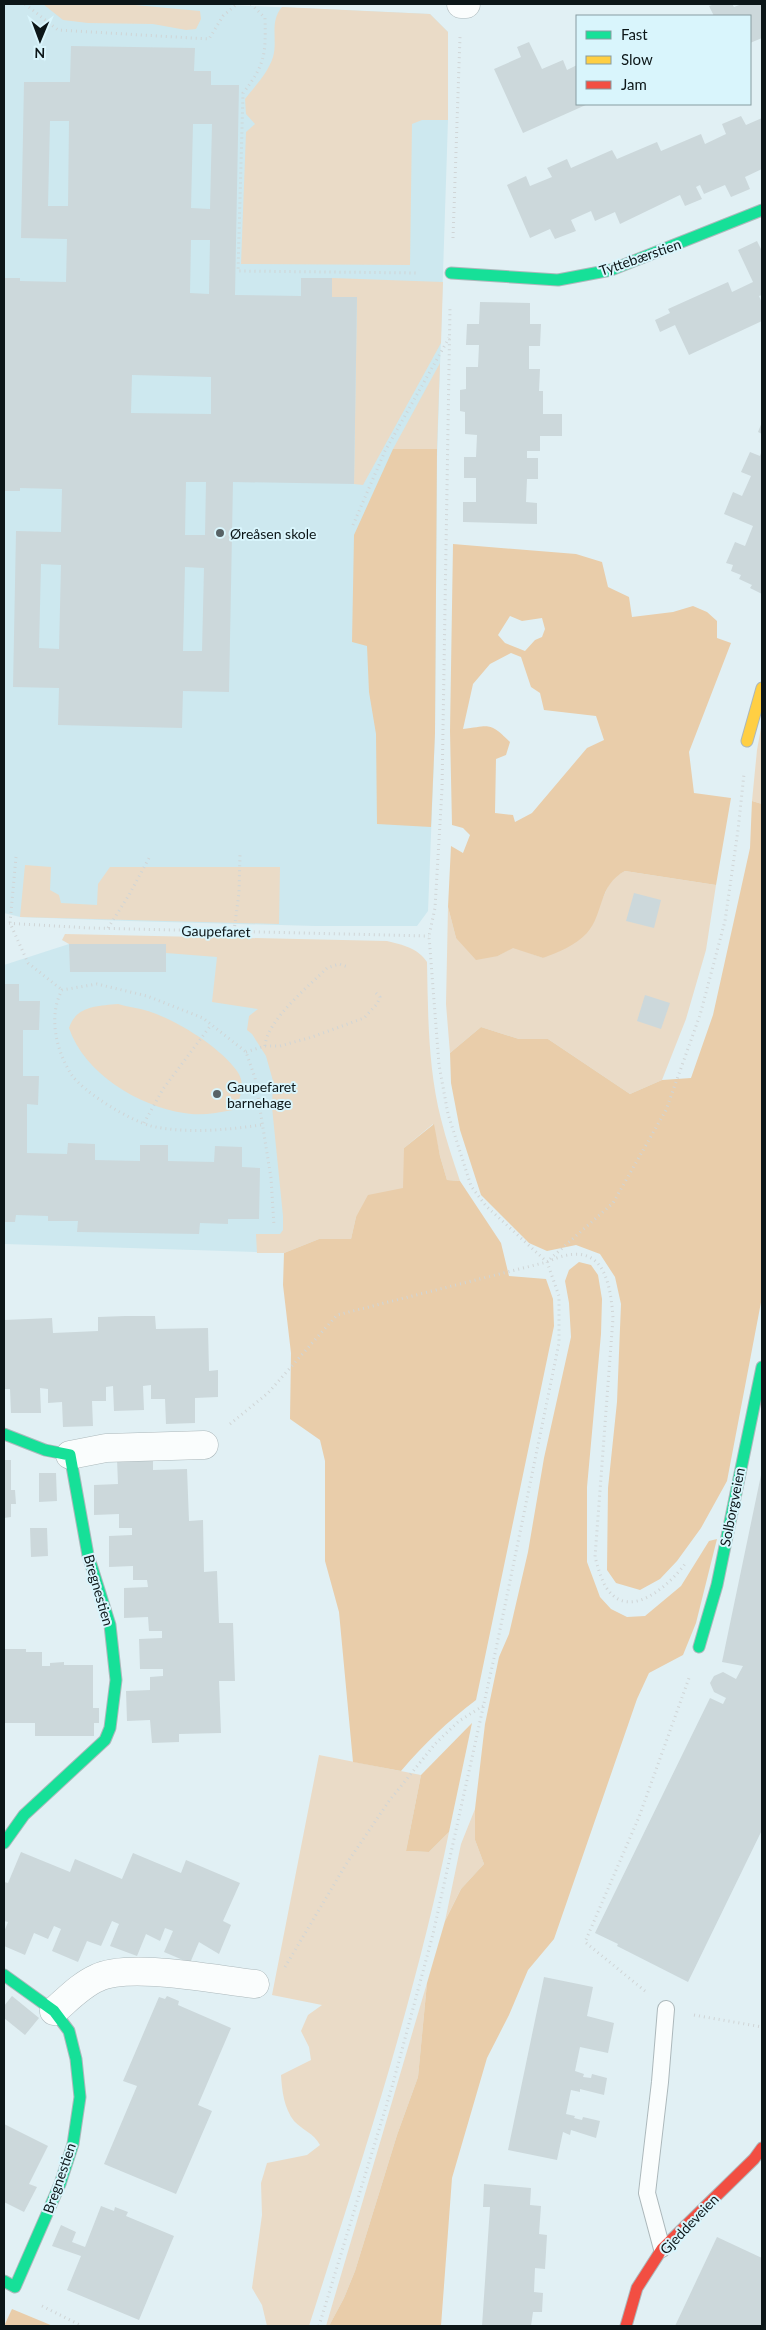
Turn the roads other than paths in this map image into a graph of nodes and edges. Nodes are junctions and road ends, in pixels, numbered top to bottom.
1 (461, 4) edge
2 (466, 4) edge
3 (762, 210) edge
4 (451, 273) road end
5 (762, 688) edge
6 (747, 741) road end
7 (762, 1367) edge
8 (4, 1434) edge
9 (204, 1445) road end
10 (70, 1455) junction
11 (699, 1647) road end
12 (4, 1843) edge
13 (4, 1975) edge
14 (255, 1984) road end
15 (666, 2009) road end
16 (54, 2011) junction
17 (759, 2155) edge
18 (662, 2249) junction
19 (4, 2281) edge
20 (626, 2326) edge

1 - 2 street
3 - 4 street, Tyttebærstien
5 - 6 street
7 - 11 street, Solborgveien
8 - 10 street
9 - 10 street
10 - 12 street, Bregnestien
13 - 16 street, Bregnestien
14 - 16 street
15 - 18 lane
16 - 19 street, Bregnestien
17 - 18 street, Gjeddeveien
18 - 20 street, Gjeddeveien

